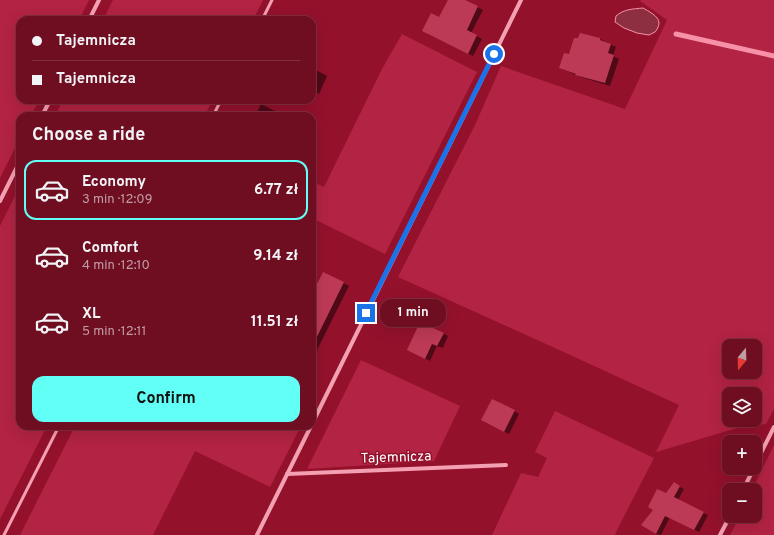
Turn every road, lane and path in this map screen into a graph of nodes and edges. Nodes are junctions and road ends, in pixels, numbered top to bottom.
1 (98, 0) edge
2 (272, 0) edge
3 (521, 0) edge
4 (91, 16) edge
5 (264, 16) edge
6 (16, 169) edge
7 (0, 201) edge
8 (316, 415) edge
9 (774, 427) edge
10 (57, 430) edge
11 (309, 430) edge
12 (762, 451) edge
13 (506, 465) dead end
14 (287, 474) junction
15 (726, 523) edge
16 (4, 535) edge
17 (257, 535) edge
18 (720, 535) edge

1 - 4 street
2 - 5 lane
3 - 8 street
6 - 7 street
9 - 12 street
10 - 16 lane
11 - 14 street
13 - 14 street, Tajemnicza
14 - 17 street
15 - 18 street

